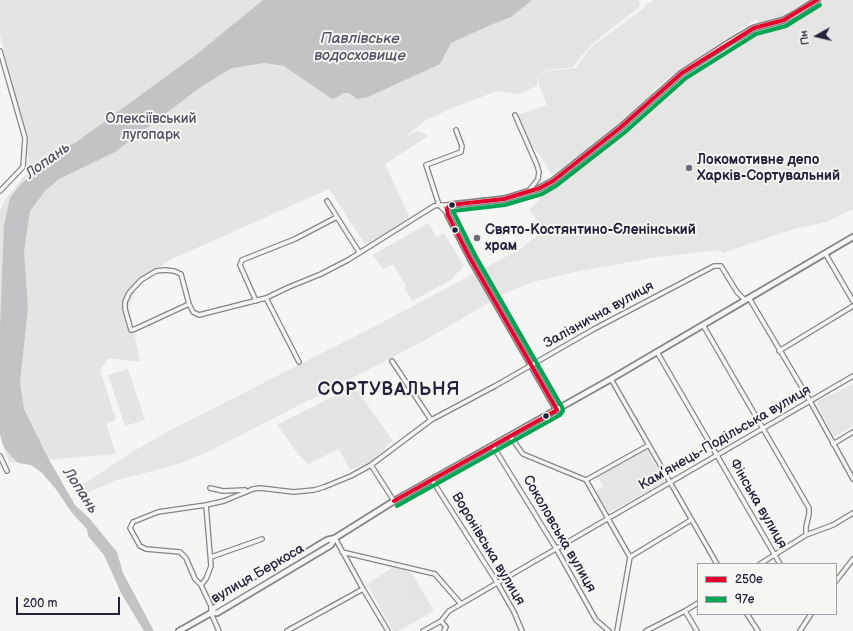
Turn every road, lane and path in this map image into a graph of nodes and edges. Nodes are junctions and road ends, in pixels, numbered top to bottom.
1 (817, 0) edge
2 (0, 51) edge
3 (515, 115) dead end
4 (456, 130) dead end
5 (0, 191) edge
6 (528, 192) junction
7 (327, 201) dead end
8 (439, 205) junction
9 (450, 205) junction
10 (446, 212) junction
11 (337, 216) junction
12 (853, 237) edge
13 (359, 252) junction
14 (825, 253) junction
15 (266, 298) junction
16 (747, 299) junction
17 (256, 301) junction
18 (853, 301) edge
19 (189, 304) junction
20 (853, 306) edge
21 (703, 325) junction
22 (779, 351) junction
23 (657, 352) junction
24 (392, 361) dead end
25 (300, 362) dead end
26 (531, 365) junction
27 (853, 376) edge
28 (611, 379) junction
29 (810, 401) junction
30 (557, 410) junction
31 (431, 420) junction
32 (764, 428) junction
33 (853, 432) edge
34 (510, 436) junction
35 (833, 444) junction
36 (649, 445) junction
37 (493, 446) junction
38 (0, 456) edge
39 (717, 456) junction
40 (371, 465) junction
41 (7, 471) dead end
42 (853, 479) edge
43 (432, 480) junction
44 (586, 480) junction
45 (670, 483) junction
46 (210, 488) dead end
47 (248, 490) junction
48 (394, 501) junction
49 (206, 505) junction
50 (853, 513) edge
51 (608, 519) junction
52 (691, 520) junction
53 (806, 535) junction
54 (335, 538) junction
55 (262, 539) dead end
56 (557, 550) junction
57 (342, 552) junction
58 (775, 555) junction
59 (211, 556) junction
60 (630, 557) junction
61 (853, 558) edge
62 (716, 563) edge
63 (762, 563) edge
64 (779, 563) edge
65 (837, 580) edge
66 (498, 584) junction
67 (201, 585) junction
68 (363, 589) junction
69 (461, 604) junction
70 (697, 604) edge
71 (685, 611) junction
72 (211, 613) junction
73 (748, 615) edge
74 (809, 615) edge
75 (441, 621) junction
76 (445, 629) edge
77 (450, 630) edge
78 (179, 631) edge
79 (219, 631) edge
80 (287, 631) edge
81 (388, 631) edge
82 (423, 631) edge
83 (522, 631) edge
84 (609, 631) edge
85 (617, 631) edge
86 (646, 631) edge
87 (697, 631) edge
88 (758, 631) edge
89 (800, 631) edge

1 - 6 street
2 - 5 street
3 - 6 street
4 - 8 street
6 - 9 street
7 - 11 street
8 - 9 street
8 - 10 street
8 - 13 street
9 - 10 street
10 - 26 street
11 - 13 street
11 - 17 street
12 - 14 street, вулиця Беркоса
13 - 15 street
14 - 16 street, вулиця Беркоса
14 - 18 street
15 - 17 street
15 - 25 street
16 - 21 street, вулиця Беркоса
16 - 22 street
16 - 26 street, Залізнична вулиця
17 - 19 street
19 - 19 street
20 - 22 street
21 - 23 street, вулиця Беркоса
21 - 32 street
22 - 29 street
23 - 28 street, вулиця Беркоса
23 - 39 street, Фінська вулиця
24 - 31 street
26 - 30 street
26 - 31 street, Залізнична вулиця
27 - 29 street, Кам’янець-Подільська вулиця
28 - 30 street, вулиця Беркоса
28 - 36 street
29 - 32 street, Кам’янець-Подільська вулиця
29 - 35 street
30 - 34 street, вулиця Беркоса
31 - 40 street, Залізнична вулиця
32 - 39 street, Кам’янець-Подільська вулиця
32 - 53 street
33 - 35 street
34 - 37 street, вулиця Беркоса
34 - 44 street
35 - 42 street
36 - 44 street
36 - 45 street
37 - 43 street, вулиця Беркоса
37 - 56 street, Соколовська вулиця
38 - 41 street
39 - 45 street, Кам’янець-Подільська вулиця
39 - 58 street, Фінська вулиця
40 - 47 street, Залізнична вулиця
40 - 48 street
43 - 48 street, вулиця Беркоса
43 - 66 street, Воронівська вулиця
44 - 51 street
45 - 51 street, Кам’янець-Подільська вулиця
45 - 52 street
46 - 47 street
47 - 49 street, Залізнична вулиця
48 - 54 street, вулиця Беркоса
49 - 59 street
49 - 67 street, Залізнична вулиця
50 - 53 street
51 - 56 street, Кам’янець-Подільська вулиця
51 - 60 street
52 - 60 street
52 - 62 street
53 - 58 street
54 - 57 street
54 - 72 street, вулиця Беркоса
55 - 59 street
56 - 66 street, Кам’янець-Подільська вулиця
56 - 84 street, Соколовська вулиця
57 - 68 street
57 - 69 street
58 - 63 street
58 - 64 street, Фінська вулиця
59 - 67 street
60 - 85 street
61 - 65 street
66 - 69 street, Кам’янець-Подільська вулиця
66 - 83 street, Воронівська вулиця
67 - 72 street
68 - 80 street
68 - 81 street
69 - 75 street, Кам’янець-Подільська вулиця
70 - 71 street
71 - 86 street
71 - 87 street
72 - 78 street, вулиця Беркоса
72 - 79 street
73 - 88 street
74 - 89 street
75 - 76 street
75 - 82 street, Кам’янець-Подільська вулиця
76 - 77 street

